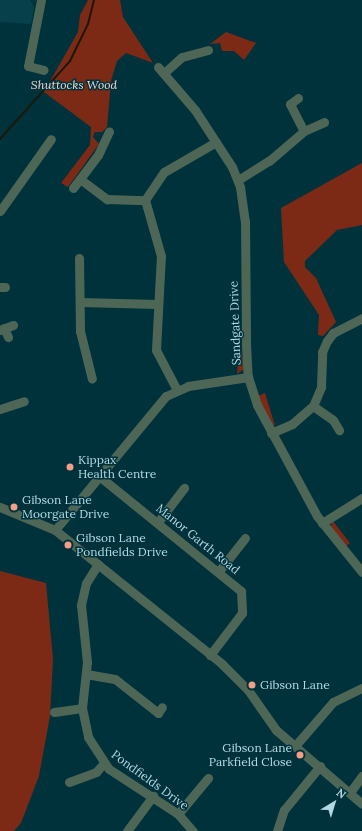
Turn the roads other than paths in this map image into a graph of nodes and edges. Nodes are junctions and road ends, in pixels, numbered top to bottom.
1 (41, 0) edge
2 (208, 50) dead end
3 (44, 70) dead end
4 (298, 98) dead end
5 (324, 122) dead end
6 (109, 131) dead end
7 (304, 131) junction
8 (51, 139) dead end
9 (216, 142) junction
10 (80, 179) junction
11 (238, 180) junction
12 (73, 188) dead end
13 (145, 200) junction
14 (0, 211) edge
15 (79, 258) dead end
16 (80, 302) junction
17 (157, 304) junction
18 (362, 318) edge
19 (14, 325) dead end
20 (2, 329) edge
21 (8, 337) dead end
22 (248, 377) junction
23 (92, 379) dead end
24 (177, 390) junction
25 (24, 401) dead end
26 (313, 406) junction
27 (0, 409) edge
28 (339, 430) dead end
29 (271, 433) junction
30 (99, 476) junction
31 (184, 488) dead end
32 (362, 498) edge
33 (0, 507) edge
34 (158, 522) junction
35 (322, 523) junction
36 (55, 530) junction
37 (245, 538) dead end
38 (98, 564) junction
39 (219, 571) junction
40 (362, 572) edge
41 (210, 655) junction
42 (86, 674) junction
43 (362, 688) edge
44 (162, 707) dead end
45 (82, 708) junction
46 (54, 712) dead end
47 (295, 746) junction
48 (104, 763) junction
49 (320, 766) junction
50 (362, 776) edge
51 (208, 778) dead end
52 (69, 782) dead end
53 (351, 791) junction
54 (153, 796) junction
55 (362, 804) edge
56 (178, 814) junction
57 (127, 831) edge
58 (193, 831) edge
59 (277, 831) edge

1 - 3 street
2 - 9 street, Sandgate Drive
4 - 7 street
5 - 7 street
6 - 10 street
7 - 11 street
8 - 14 street
9 - 11 street, Sandgate Drive
9 - 13 street
10 - 12 street
10 - 13 street
11 - 22 street, Sandgate Drive
13 - 17 street
15 - 16 street
16 - 17 street
16 - 23 street
17 - 24 street
18 - 26 street
19 - 20 street
20 - 21 street
22 - 24 street
22 - 29 street, Sandgate Drive
24 - 30 street
25 - 27 street
26 - 28 street
26 - 29 street
29 - 35 street, Sandgate Drive
30 - 34 street, Manor Garth Road
30 - 36 street
31 - 34 street
32 - 35 street
33 - 36 street
34 - 39 street, Manor Garth Road
35 - 40 street, Sandgate Drive
36 - 38 street
37 - 39 street
38 - 41 street
38 - 42 street, Pondfields Drive
39 - 41 street, Manor Garth Road
41 - 47 street
42 - 44 street
42 - 45 street, Pondfields Drive
43 - 47 street
45 - 46 street
45 - 48 street, Pondfields Drive
47 - 49 street
48 - 52 street
48 - 54 street, Pondfields Drive
49 - 53 street
49 - 59 street
50 - 53 street
51 - 56 street
53 - 55 street
54 - 56 street, Pondfields Drive
54 - 57 street
56 - 58 street, Pondfields Drive

